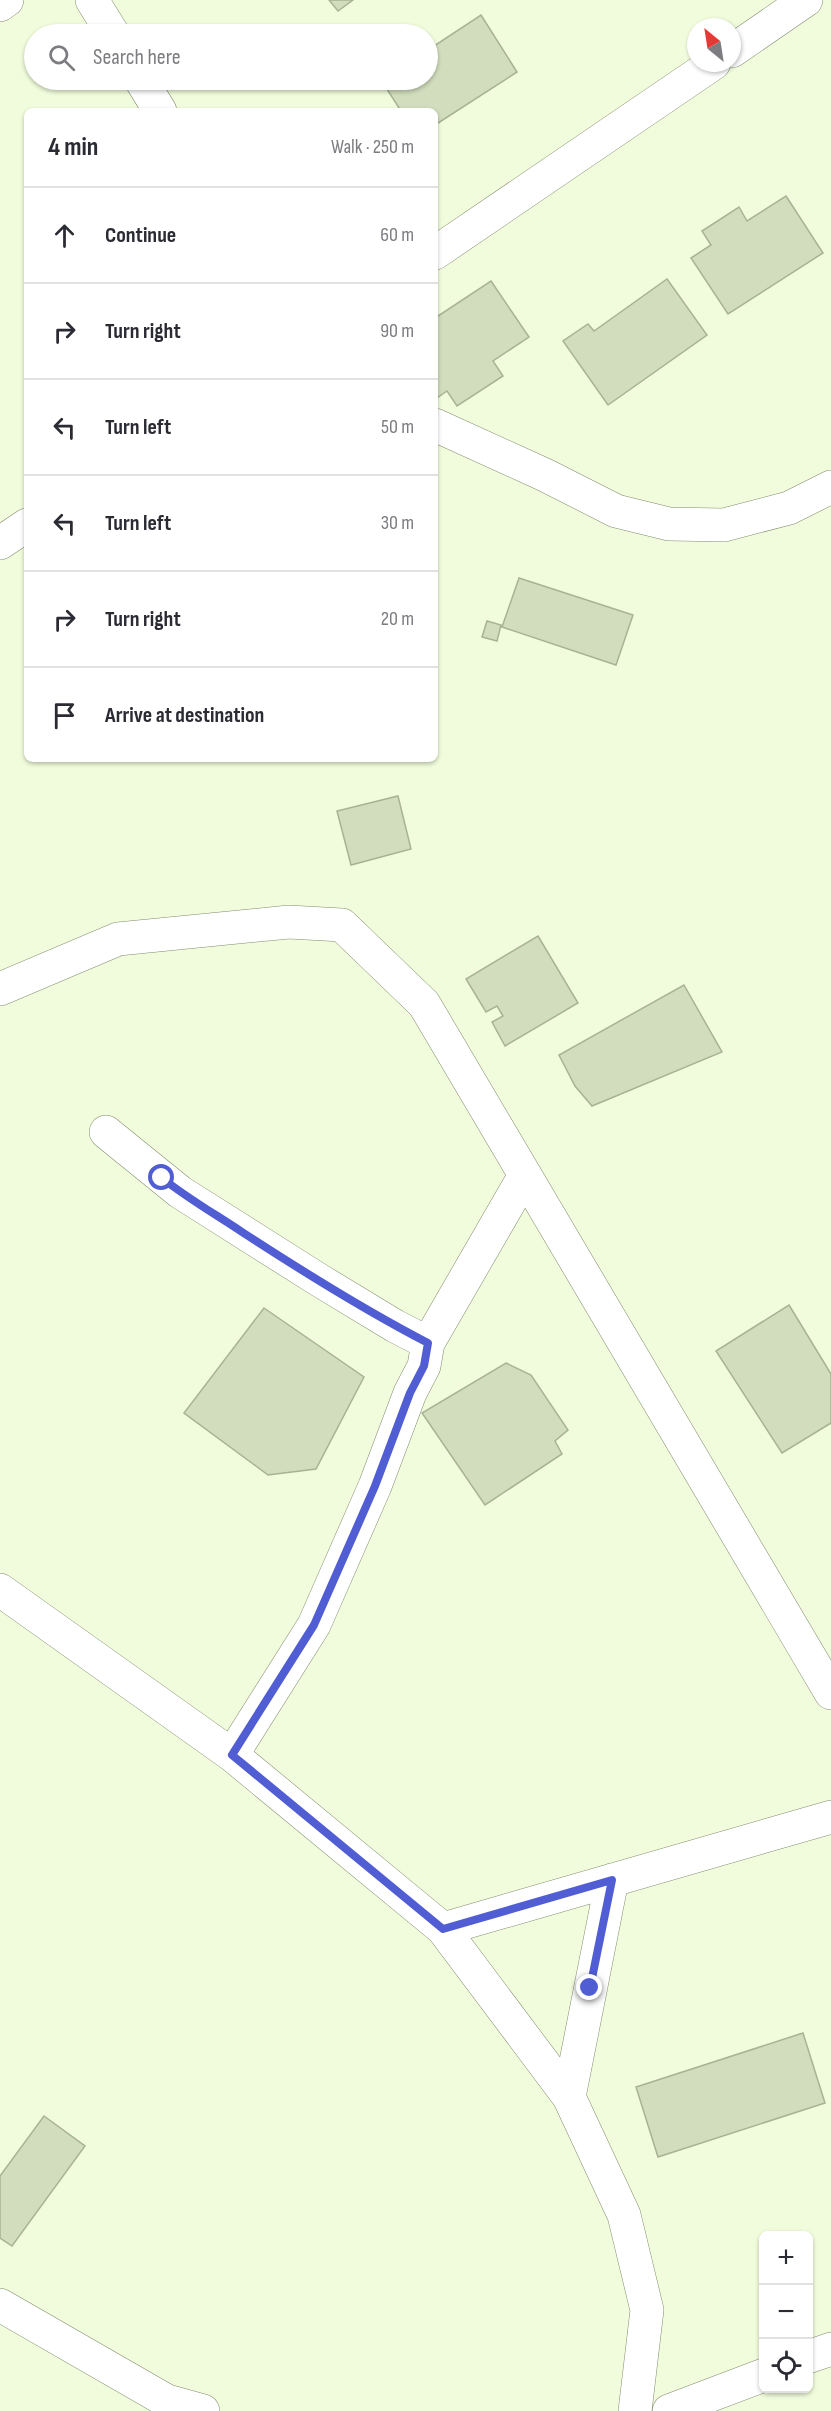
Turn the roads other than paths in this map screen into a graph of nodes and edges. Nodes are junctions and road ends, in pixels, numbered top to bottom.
1 (7, 0) edge
2 (92, 0) edge
3 (806, 0) edge
4 (0, 5) edge
5 (107, 24) edge
6 (741, 45) edge
7 (701, 72) edge
8 (147, 90) edge
9 (158, 108) edge
10 (438, 251) edge
11 (438, 426) edge
12 (831, 488) edge
13 (24, 527) edge
14 (0, 543) edge
15 (0, 989) edge
16 (106, 1132) dead end
17 (525, 1175) junction
18 (428, 1343) junction
19 (0, 1590) edge
20 (831, 1693) edge
21 (232, 1755) junction
22 (831, 1817) edge
23 (612, 1880) junction
24 (443, 1929) junction
25 (569, 2097) junction
26 (0, 2305) edge
27 (831, 2349) edge
28 (813, 2355) edge
29 (759, 2377) edge
30 (203, 2411) edge
31 (635, 2411) edge
32 (669, 2411) edge

1 - 4 street
2 - 5 street
3 - 6 street
7 - 10 street
8 - 9 street
11 - 12 street
13 - 14 street
15 - 17 street
16 - 18 street
17 - 18 street
17 - 20 street
18 - 21 street
19 - 21 street
21 - 24 street
22 - 23 street
23 - 24 street
23 - 25 street
24 - 25 street
25 - 31 street
26 - 30 street
27 - 28 street
29 - 32 street

